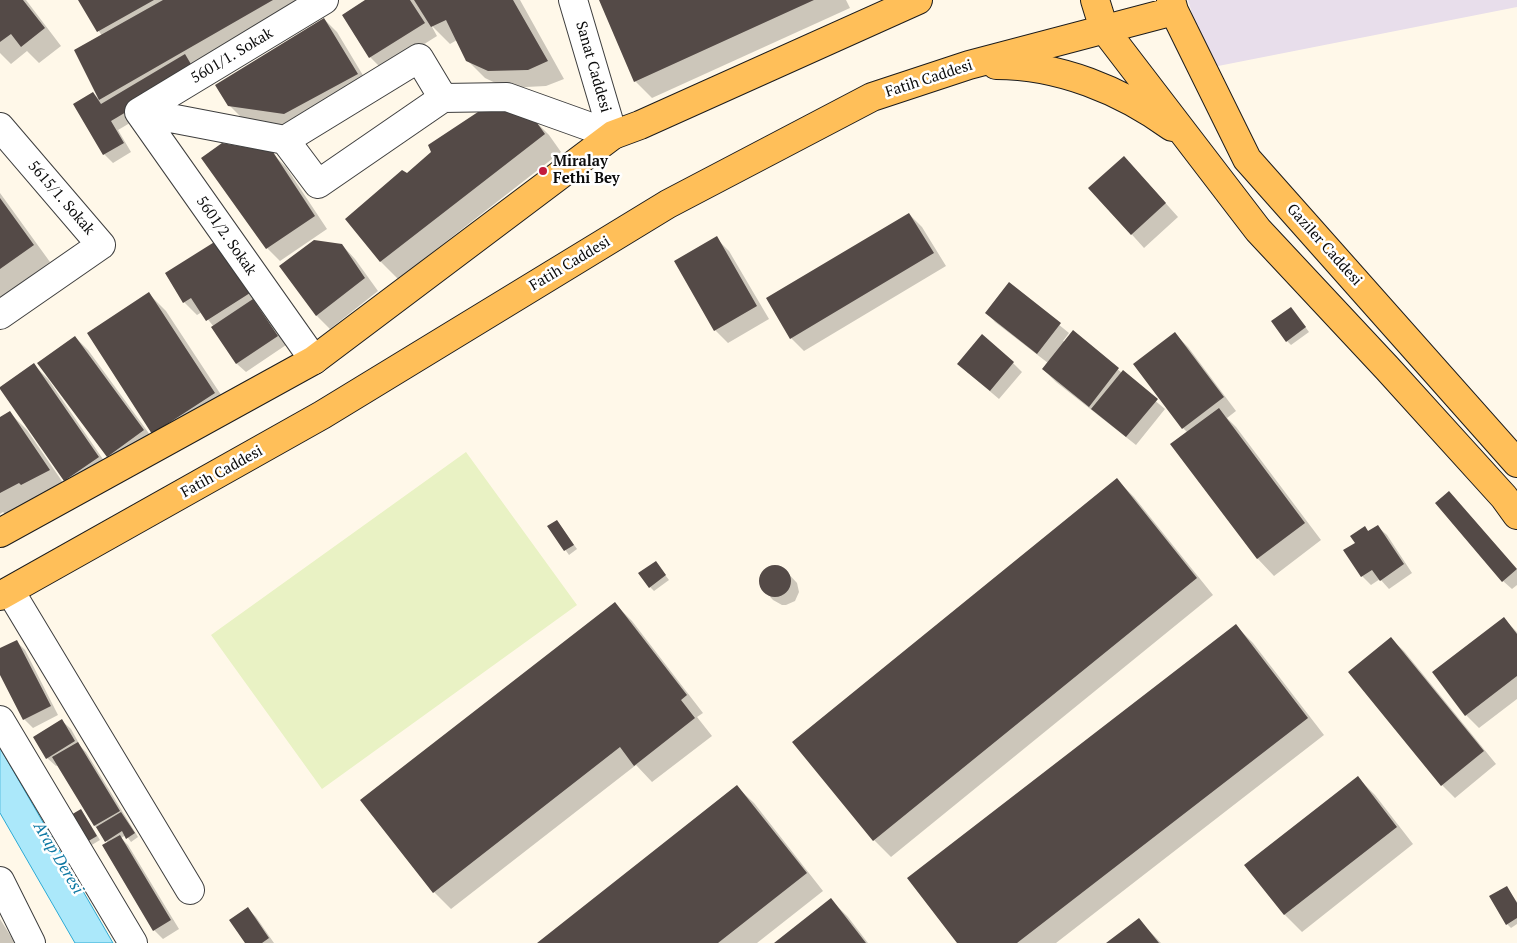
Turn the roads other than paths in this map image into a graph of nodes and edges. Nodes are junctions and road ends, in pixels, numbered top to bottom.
1 (324, 0) edge
2 (573, 0) edge
3 (918, 0) edge
4 (1095, 0) edge
5 (1172, 5) edge
6 (1104, 29) junction
7 (969, 66) junction
8 (443, 98) junction
9 (139, 112) junction
10 (0, 127) edge
11 (613, 135) junction
12 (285, 140) junction
13 (1191, 141) junction
14 (0, 315) edge
15 (314, 360) junction
16 (1517, 463) edge
17 (1517, 515) edge
18 (0, 533) edge
19 (5, 594) edge
20 (0, 720) edge
21 (0, 881) edge
22 (190, 890) dead end
23 (31, 943) edge
24 (132, 943) edge

1 - 9 street, 5601/1. Sokak
2 - 11 street, Sanat Caddesi
3 - 11 main road
4 - 6 main road
5 - 6 main road, Fatih Caddesi
5 - 16 main road, Gaziler Caddesi
6 - 7 main road, Fatih Caddesi
6 - 13 main road
7 - 13 main road
7 - 19 main road, Fatih Caddesi
8 - 11 street
8 - 12 street
8 - 12 street
9 - 12 street
9 - 15 street, 5601/2. Sokak
10 - 14 street, 5615/1. Sokak
11 - 15 main road
13 - 17 main road
15 - 18 main road
19 - 22 street
20 - 24 street
21 - 23 street

